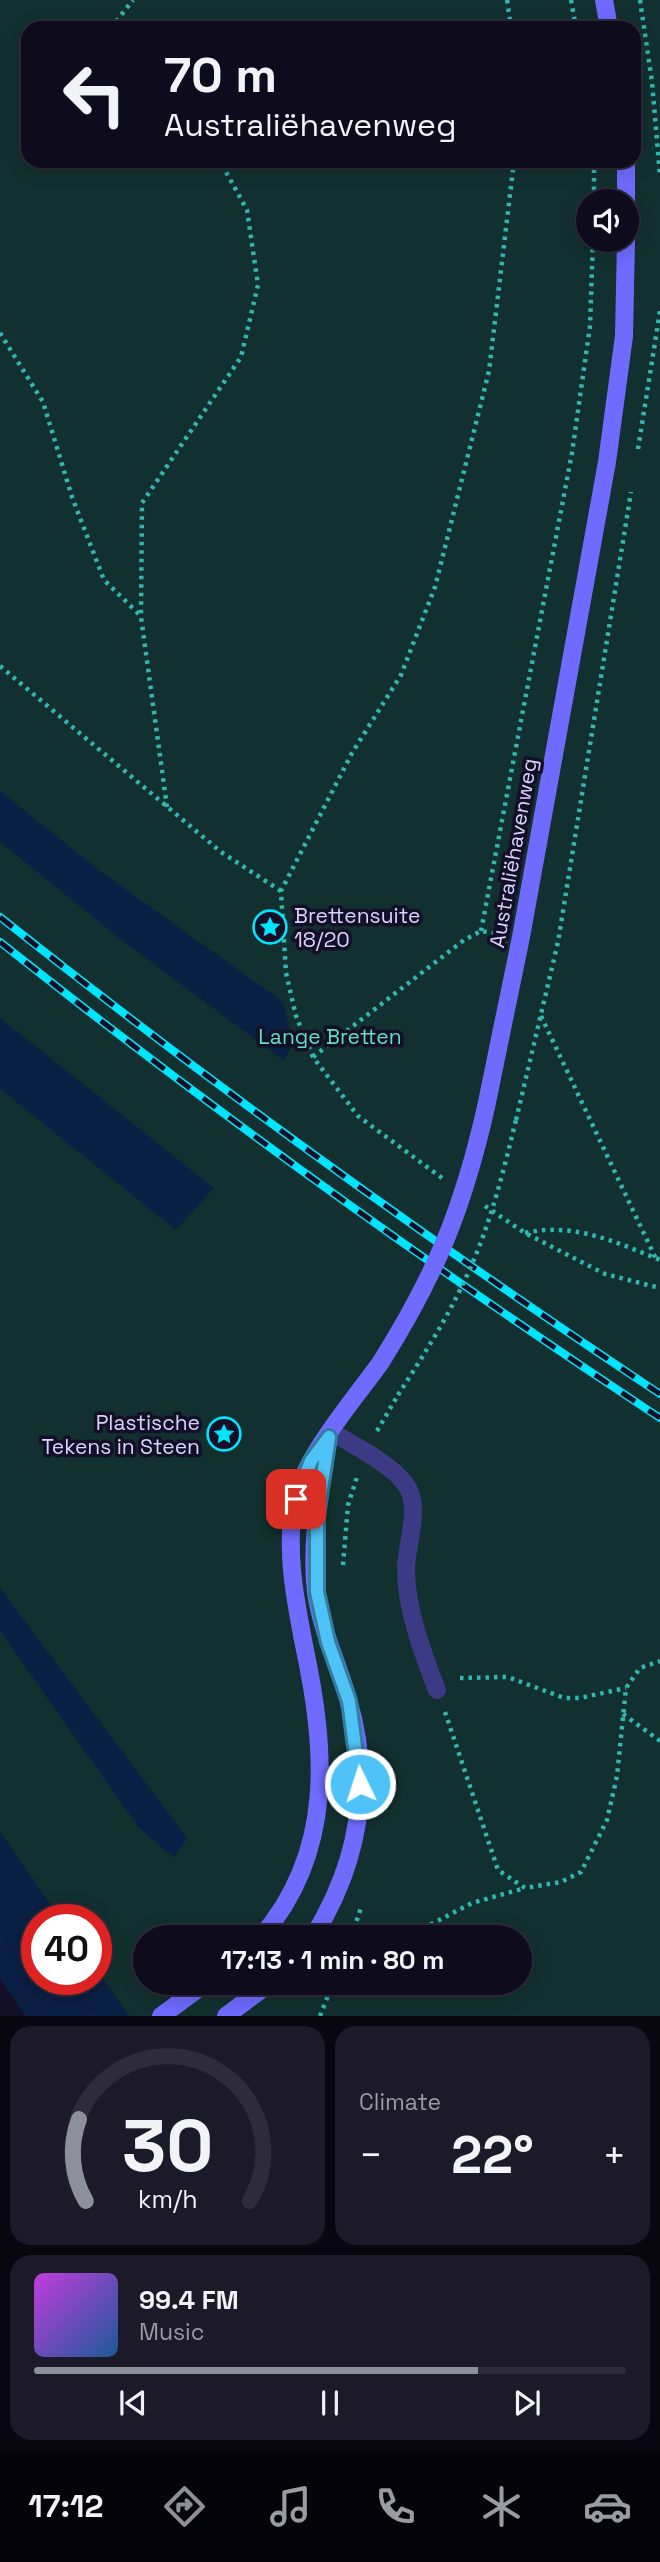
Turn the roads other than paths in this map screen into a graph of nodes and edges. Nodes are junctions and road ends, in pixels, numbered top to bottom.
1 (604, 0) edge
2 (608, 21) edge
3 (626, 168) edge
4 (626, 189) edge
5 (626, 252) edge
6 (330, 1435) junction
7 (434, 1684) road end
8 (270, 1925) edge
9 (320, 1925) edge
10 (190, 1995) edge
11 (254, 1995) edge
12 (165, 2013) edge
13 (226, 2016) edge

1 - 2 street
3 - 4 street, Australiëhavenweg
5 - 6 street, Australiëhavenweg, bridge
6 - 7 lane
6 - 8 street, Australiëhavenweg
6 - 9 street, Australiëhavenweg
10 - 12 street
11 - 13 street

